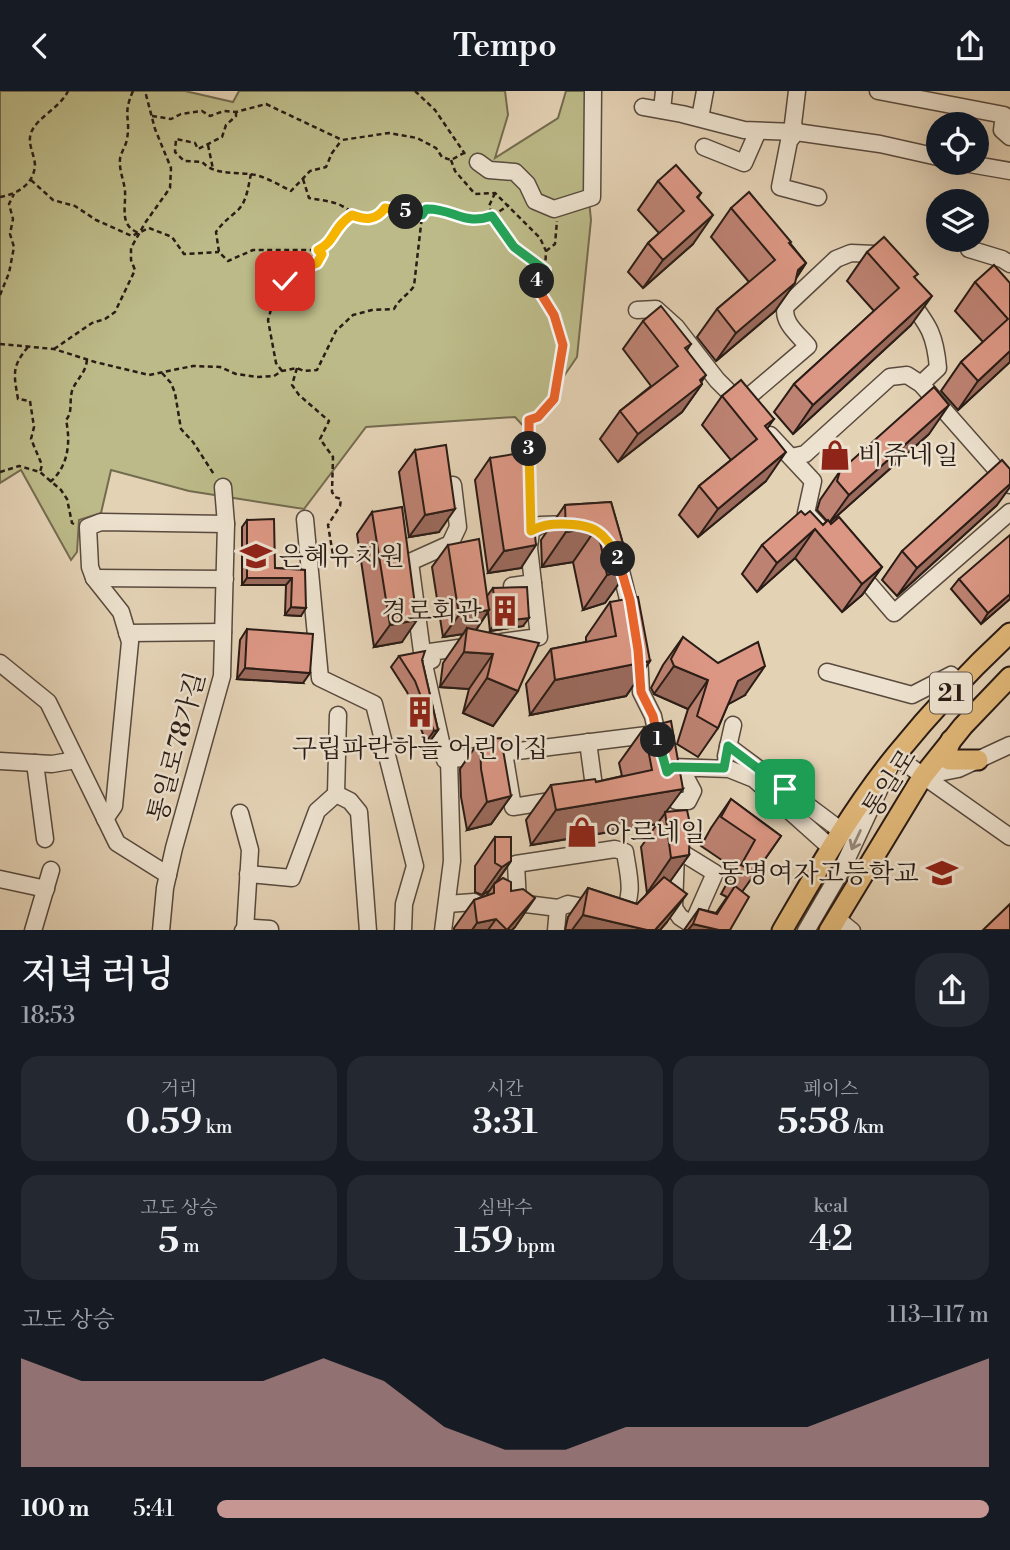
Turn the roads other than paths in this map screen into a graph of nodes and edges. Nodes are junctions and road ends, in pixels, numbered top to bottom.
1 (593, 91) edge
2 (664, 91) edge
3 (705, 91) edge
4 (797, 91) edge
5 (878, 91) edge
6 (643, 107) dead end
7 (1007, 107) edge
8 (662, 110) junction
9 (700, 118) junction
10 (758, 131) junction
11 (796, 132) junction
12 (1010, 137) edge
13 (704, 148) dead end
14 (926, 154) edge
15 (478, 162) dead end
16 (989, 167) edge
17 (1010, 171) edge
18 (818, 197) dead end
19 (979, 252) edge
20 (1010, 264) edge
21 (637, 310) dead end
22 (921, 384) junction
23 (741, 403) junction
24 (791, 457) junction
25 (453, 485) edge
26 (1010, 485) edge
27 (223, 487) road end
28 (1010, 512) edge
29 (305, 519) dead end
30 (226, 524) junction
31 (583, 525) edge
32 (608, 541) edge
33 (832, 542) edge
34 (850, 561) edge
35 (94, 578) junction
36 (225, 579) junction
37 (533, 583) junction
38 (512, 586) edge
39 (223, 632) junction
40 (127, 633) junction
41 (1010, 633) edge
42 (430, 652) junction
43 (0, 663) edge
44 (425, 669) edge
45 (827, 672) dead end
46 (1010, 677) edge
47 (436, 684) dead end
48 (960, 684) junction
49 (338, 715) dead end
50 (733, 725) edge
51 (656, 734) junction
52 (951, 740) junction
53 (588, 742) junction
54 (1010, 745) edge
55 (728, 746) junction
56 (505, 753) junction
57 (895, 756) junction
58 (978, 759) junction
59 (76, 760) junction
60 (449, 760) junction
61 (0, 761) edge
62 (35, 763) junction
63 (724, 768) junction
64 (667, 772) junction
65 (923, 776) junction
66 (336, 794) junction
67 (240, 813) dead end
68 (105, 819) junction
69 (842, 832) junction
70 (1010, 838) edge
71 (45, 839) dead end
72 (831, 848) junction
73 (676, 849) junction
74 (51, 870) dead end
75 (248, 874) junction
76 (168, 875) junction
77 (0, 879) edge
78 (46, 888) junction
79 (474, 902) edge
80 (447, 904) junction
81 (558, 908) junction
82 (675, 924) edge
83 (839, 926) edge
84 (270, 929) dead end
85 (33, 930) edge
86 (161, 930) edge
87 (244, 930) edge
88 (368, 930) edge
89 (403, 930) edge
90 (443, 930) edge
91 (556, 930) edge
92 (782, 930) edge
93 (806, 930) edge

1 - 15 street
2 - 8 street
3 - 9 street
4 - 11 street
5 - 7 street
6 - 8 street
7 - 12 street
8 - 9 street
9 - 10 street
10 - 11 street
10 - 13 street
11 - 14 street
11 - 18 street
16 - 17 street
19 - 20 street
21 - 23 street
22 - 23 street
22 - 24 street
22 - 26 street
23 - 24 street
24 - 33 street
25 - 42 street
27 - 30 street, 통일로78가길
28 - 34 street
29 - 89 street
30 - 35 street, 통일로78가길
30 - 36 street, 통일로78가길
31 - 37 street
32 - 51 street
35 - 36 street
35 - 40 street, 통일로78가길
36 - 39 street, 통일로78가길
37 - 38 street
37 - 42 street
39 - 40 street, 통일로78가길
39 - 76 street, 통일로78가길
40 - 68 street, 통일로78가길
41 - 48 main road, 통일로 / 21
42 - 47 street
43 - 59 street, 통일로78가길
44 - 60 street
45 - 48 street
46 - 52 main road, 통일로 / 21
48 - 57 main road, 통일로 / 21
49 - 66 street
50 - 55 street
51 - 53 street
51 - 64 street
52 - 58 main road
52 - 65 main road, 통일로 / 21
53 - 56 street
53 - 56 street
54 - 58 street
55 - 63 street
55 - 69 street
56 - 60 street
57 - 65 street
57 - 69 main road, 통일로 / 21
57 -> 93 street
58 - 65 street
59 - 62 street
59 - 68 street, 통일로78가길
60 - 80 street
61 - 62 street
62 - 71 street
63 - 64 street
63 - 72 street
64 - 73 street
65 - 70 street
65 - 83 main road, 통일로 / 21
66 - 75 street
66 - 88 street
67 - 75 street
68 - 76 street, 통일로78가길
69 - 72 main road, 통일로 / 21
72 - 92 main road, 통일로 / 21
73 - 82 street
73 - 82 street
74 - 78 street
75 - 87 street
76 - 86 street, 통일로78가길
77 - 78 street
78 - 85 street
79 - 80 street
80 - 90 street
81 - 81 street
81 - 91 street
84 - 87 street

